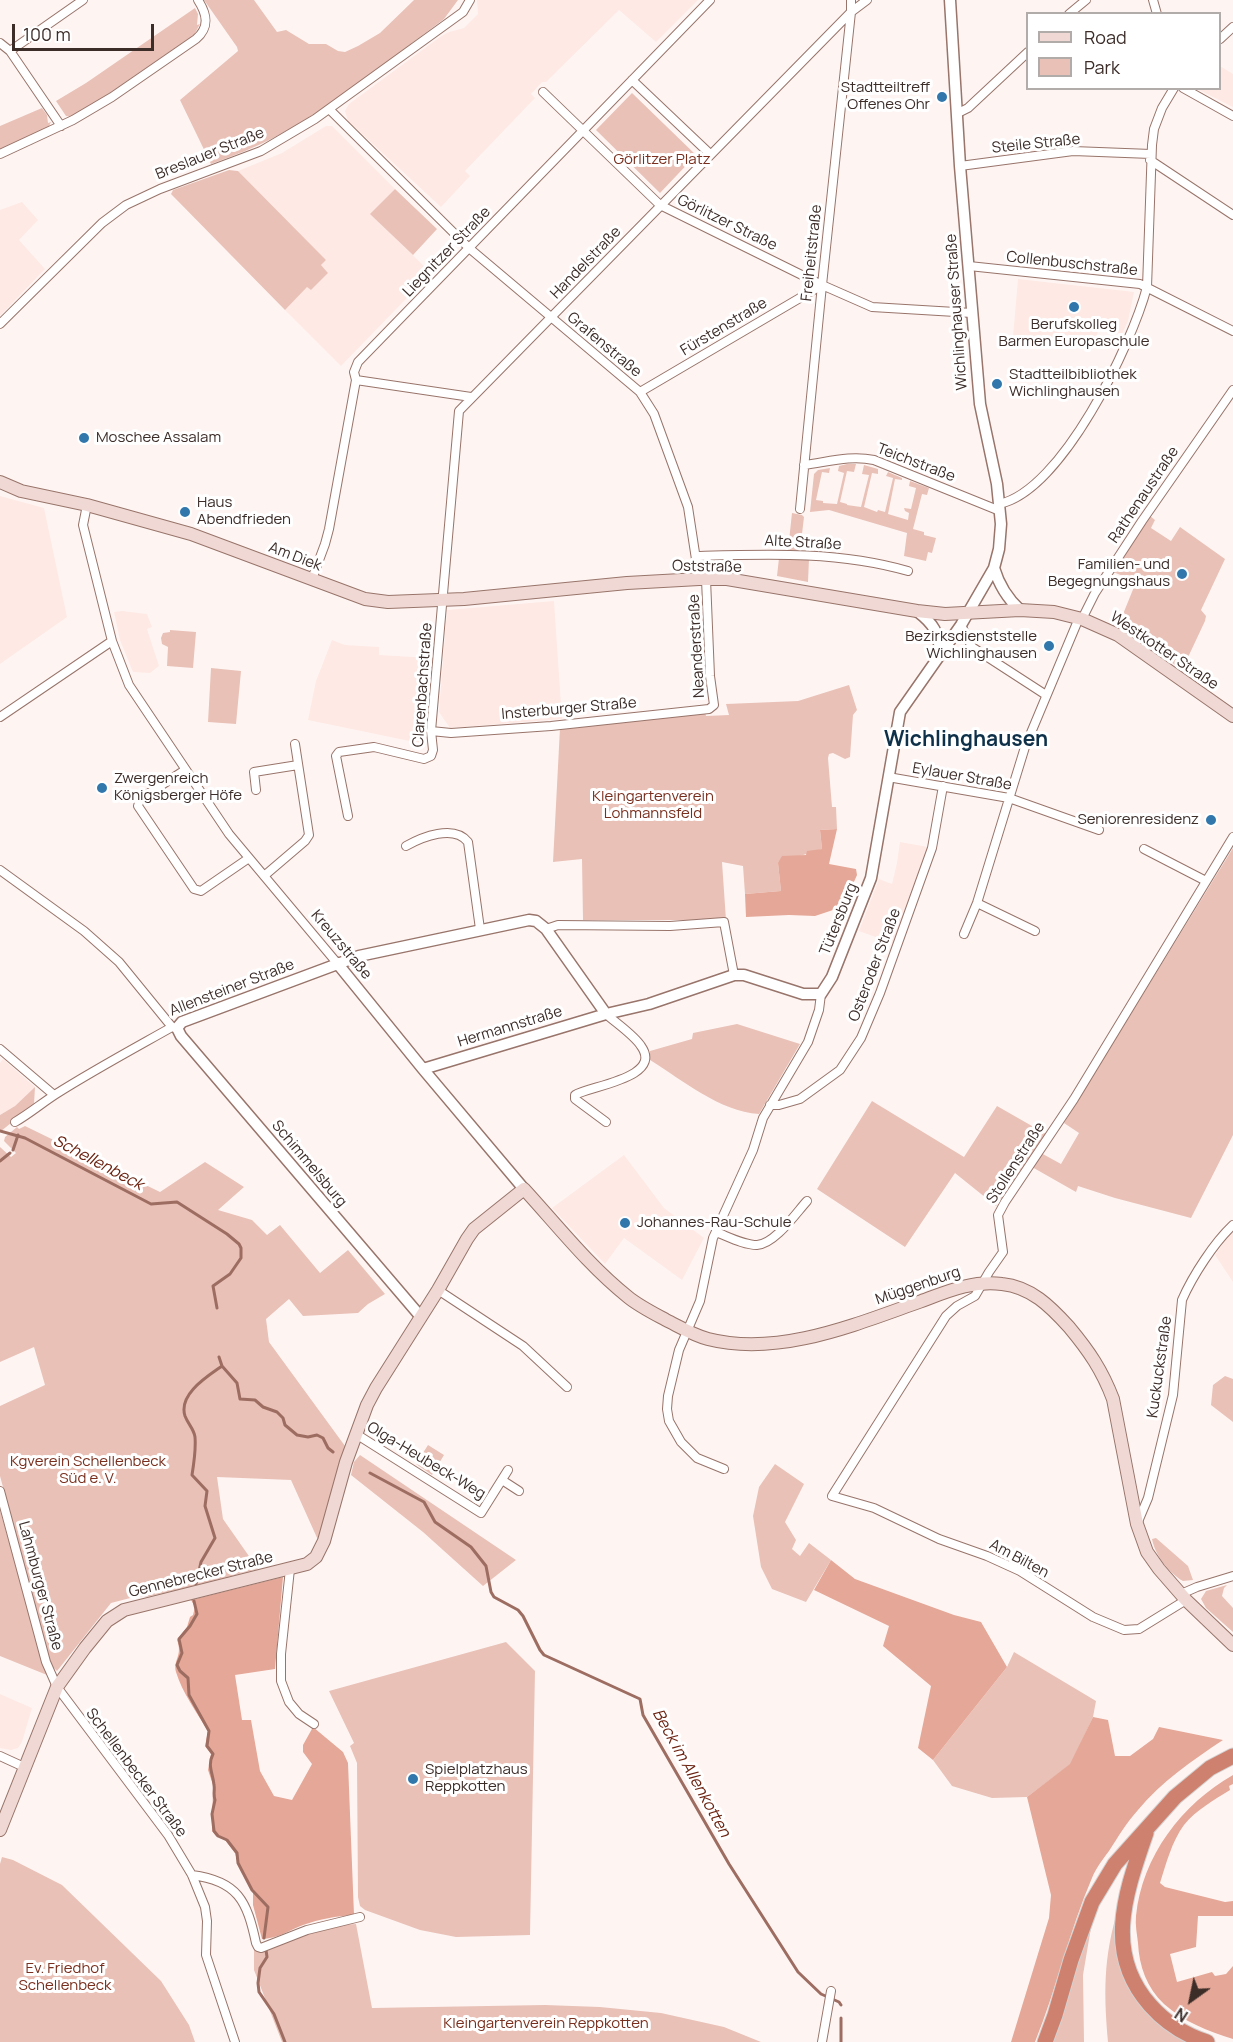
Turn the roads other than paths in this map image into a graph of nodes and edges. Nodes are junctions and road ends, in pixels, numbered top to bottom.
1 (83, 0) edge
2 (198, 0) edge
3 (470, 0) edge
4 (711, 0) edge
5 (851, 0) edge
6 (867, 0) edge
7 (950, 0) edge
8 (1086, 0) edge
9 (851, 12) junction
10 (1071, 12) edge
11 (1233, 27) edge
12 (1221, 38) edge
13 (0, 43) edge
14 (10, 51) junction
15 (1026, 54) edge
16 (632, 80) junction
17 (1173, 90) edge
18 (1184, 90) edge
19 (543, 92) dead end
20 (329, 109) junction
21 (958, 113) junction
22 (1233, 116) edge
23 (61, 126) junction
24 (583, 131) junction
25 (0, 154) edge
26 (710, 154) junction
27 (1151, 157) junction
28 (960, 166) junction
29 (660, 205) junction
30 (1233, 215) edge
31 (469, 248) junction
32 (969, 266) junction
33 (822, 285) junction
34 (1147, 286) junction
35 (972, 313) junction
36 (552, 318) junction
37 (0, 324) edge
38 (1233, 331) edge
39 (356, 380) junction
40 (1233, 390) edge
41 (639, 392) junction
42 (471, 397) junction
43 (804, 465) junction
44 (0, 482) edge
45 (87, 505) junction
46 (1000, 508) junction
47 (800, 509) dead end
48 (696, 556) junction
49 (994, 568) junction
50 (908, 571) dead end
51 (312, 579) junction
52 (703, 579) junction
53 (443, 600) junction
54 (1020, 610) junction
55 (917, 611) junction
56 (968, 613) junction
57 (1081, 618) junction
58 (961, 625) junction
59 (112, 641) junction
60 (941, 653) junction
61 (1046, 695) junction
62 (709, 709) joint
63 (1233, 716) edge
64 (0, 717) edge
65 (431, 731) junction
66 (295, 744) dead end
67 (298, 765) junction
68 (185, 770) junction
69 (888, 777) junction
70 (943, 786) junction
71 (256, 790) dead end
72 (1009, 798) junction
73 (348, 816) dead end
74 (1099, 830) dead end
75 (1233, 837) edge
76 (406, 846) dead end
77 (1144, 849) dead end
78 (249, 858) junction
79 (0, 870) edge
80 (264, 876) junction
81 (1206, 881) junction
82 (977, 903) junction
83 (480, 929) junction
84 (546, 929) junction
85 (1035, 931) dead end
86 (964, 934) dead end
87 (337, 963) junction
88 (734, 975) junction
89 (821, 994) junction
90 (606, 1014) junction
91 (175, 1027) junction
92 (0, 1049) edge
93 (423, 1069) junction
94 (54, 1095) junction
95 (770, 1105) junction
96 (15, 1122) dead end
97 (606, 1122) dead end
98 (524, 1189) junction
99 (807, 1201) dead end
100 (1233, 1225) edge
101 (716, 1232) junction
102 (982, 1283) junction
103 (438, 1290) junction
104 (421, 1317) junction
105 (687, 1331) junction
106 (567, 1387) dead end
107 (356, 1434) junction
108 (724, 1469) dead end
109 (508, 1470) dead end
110 (502, 1480) junction
111 (0, 1491) edge
112 (519, 1491) dead end
113 (832, 1496) joint
114 (1137, 1524) junction
115 (290, 1569) junction
116 (1233, 1576) edge
117 (1184, 1598) junction
118 (1233, 1645) edge
119 (57, 1688) junction
120 (314, 1724) dead end
121 (0, 1756) edge
122 (1231, 1756) edge
123 (24, 1767) junction
124 (0, 1830) edge
125 (1147, 1830) junction
126 (192, 1875) junction
127 (360, 1917) dead end
128 (831, 1993) dead end
129 (235, 2042) edge
130 (822, 2042) edge
131 (1045, 2042) edge
132 (1207, 2042) edge

1 - 14 street
2 - 23 street
3 - 20 street, Breslauer Straße
4 - 16 street, Liegnitzer Straße
5 - 9 street, Freiheitstraße
6 - 9 street, Handelstraße
7 - 21 street, Wichlinghauser Straße
8 - 10 street
9 - 26 street, Handelstraße
9 - 33 street, Freiheitstraße
11 - 12 street
13 - 14 street
14 - 23 street
15 - 21 street
16 - 24 street, Liegnitzer Straße
16 - 26 street
17 - 27 street
18 - 22 street
19 - 24 street, Görlitzer Straße
20 - 31 street, Grafenstraße
20 - 37 street, Breslauer Straße
21 - 28 street, Wichlinghauser Straße
23 - 25 street
24 - 29 street, Görlitzer Straße
24 - 31 street, Liegnitzer Straße
26 - 29 street, Handelstraße
27 - 28 street, Steile Straße
27 - 30 street
27 - 34 street
28 - 32 street, Wichlinghauser Straße
29 - 33 street, Görlitzer Straße
29 - 36 street, Handelstraße
31 - 36 street, Grafenstraße
31 - 39 street, Liegnitzer Straße
32 - 34 street, Collenbuschstraße
32 - 35 street, Wichlinghauser Straße
33 - 35 street, Görlitzer Straße
33 - 41 street, Fürstenstraße
33 - 43 street, Freiheitstraße
34 - 38 street, Collenbuschstraße
34 - 46 street
35 - 46 street, Wichlinghauser Straße
36 - 41 street, Grafenstraße
36 - 42 street, Handelstraße
39 - 42 street
39 - 51 street, Liegnitzer Straße
40 - 57 street, Rathenaustraße
41 - 48 street, Grafenstraße
42 - 53 street, Handelstraße
43 - 46 street, Teichstraße
43 - 47 street, Freiheitstraße
44 - 45 main road, Am Diek
45 - 51 main road, Am Diek
45 - 59 street, Kreuzstraße
46 - 49 street, Wichlinghauser Straße
48 - 50 street, Alte Straße
48 - 52 street, Grafenstraße
49 - 54 street
49 - 56 street, Wichlinghauser Straße
51 - 53 main road, Am Diek
52 - 53 main road, Oststraße
52 - 55 main road, Oststraße
52 - 62 street, Neanderstraße
53 - 65 street, Clarenbachstraße
54 - 56 main road, Westkotter Straße
54 - 57 main road, Westkotter Straße
55 - 56 main road, Oststraße
55 - 60 street
56 - 58 street, Tütersburg
57 - 61 street, Rathenaustraße
57 - 63 main road, Westkotter Straße
58 - 60 street, Tütersburg
58 - 61 street
59 - 64 street
59 - 68 street, Kreuzstraße
60 - 69 street, Tütersburg
61 - 72 street, Rathenaustraße
62 - 65 street, Insterburger Straße
65 - 73 street, Clarenbachstraße
66 - 67 street
67 - 71 street
67 - 80 street
68 - 78 street, Kreuzstraße
68 - 78 street
69 - 70 street, Eylauer Straße
69 - 89 street, Tütersburg
70 - 72 street, Eylauer Straße
70 - 95 street, Osteroder Straße
72 - 74 street, Eylauer Straße
72 - 82 street, Rathenaustraße
75 - 81 street, Stollenstraße
76 - 83 street
77 - 81 street
78 - 80 street, Kreuzstraße
79 - 91 street
80 - 87 street, Kreuzstraße
81 - 102 street, Stollenstraße
82 - 85 street
82 - 86 street, Rathenaustraße
83 - 84 street, Allensteiner Straße
83 - 87 street, Allensteiner Straße
84 - 88 street, Allensteiner Straße
84 - 90 street
87 - 91 street, Allensteiner Straße
87 - 93 street, Kreuzstraße
88 - 89 street
88 - 90 street, Hermannstraße
89 - 95 street, Tütersburg
90 - 93 street, Hermannstraße
90 - 97 street
91 - 94 street, Allensteiner Straße
91 - 104 street, Schimmelsburg
92 - 94 street
93 - 98 street, Kreuzstraße
94 - 96 street, Allensteiner Straße
95 - 101 street, Tütersburg
98 - 103 main road, Gennebrecker Straße
98 - 105 main road, Kreuzstraße
99 - 101 street
100 - 114 street, Kuckuckstraße
101 - 105 street, Tütersburg
102 - 105 main road, Müggenburg
102 - 113 street, Stollenstraße
102 - 114 main road, Müggenburg
103 - 104 main road, Gennebrecker Straße
103 - 106 street
104 - 107 main road, Gennebrecker Straße
105 - 108 street, Tütersburg
107 - 110 street, Olga-Heubeck-Weg
107 - 115 main road, Gennebrecker Straße
109 - 110 street, Olga-Heubeck-Weg
110 - 112 street, Olga-Heubeck-Weg
111 - 119 street, Lahmburger Straße
113 - 117 street, Am Bilten
114 - 117 main road, Müggenburg
115 - 119 main road, Gennebrecker Straße
115 - 120 street, Gennebrecker Straße
116 - 117 street, Am Bilten
117 - 118 main road, Müggenburg
119 - 123 main road, Gennebrecker Straße
119 - 126 street, Schellenbecker Straße
121 - 123 street
122 - 125 highway
123 - 124 main road, Gennebrecker Straße
125 - 131 highway
125 - 132 highway
126 - 127 street
126 - 129 street, Schellenbecker Straße
128 - 130 street

